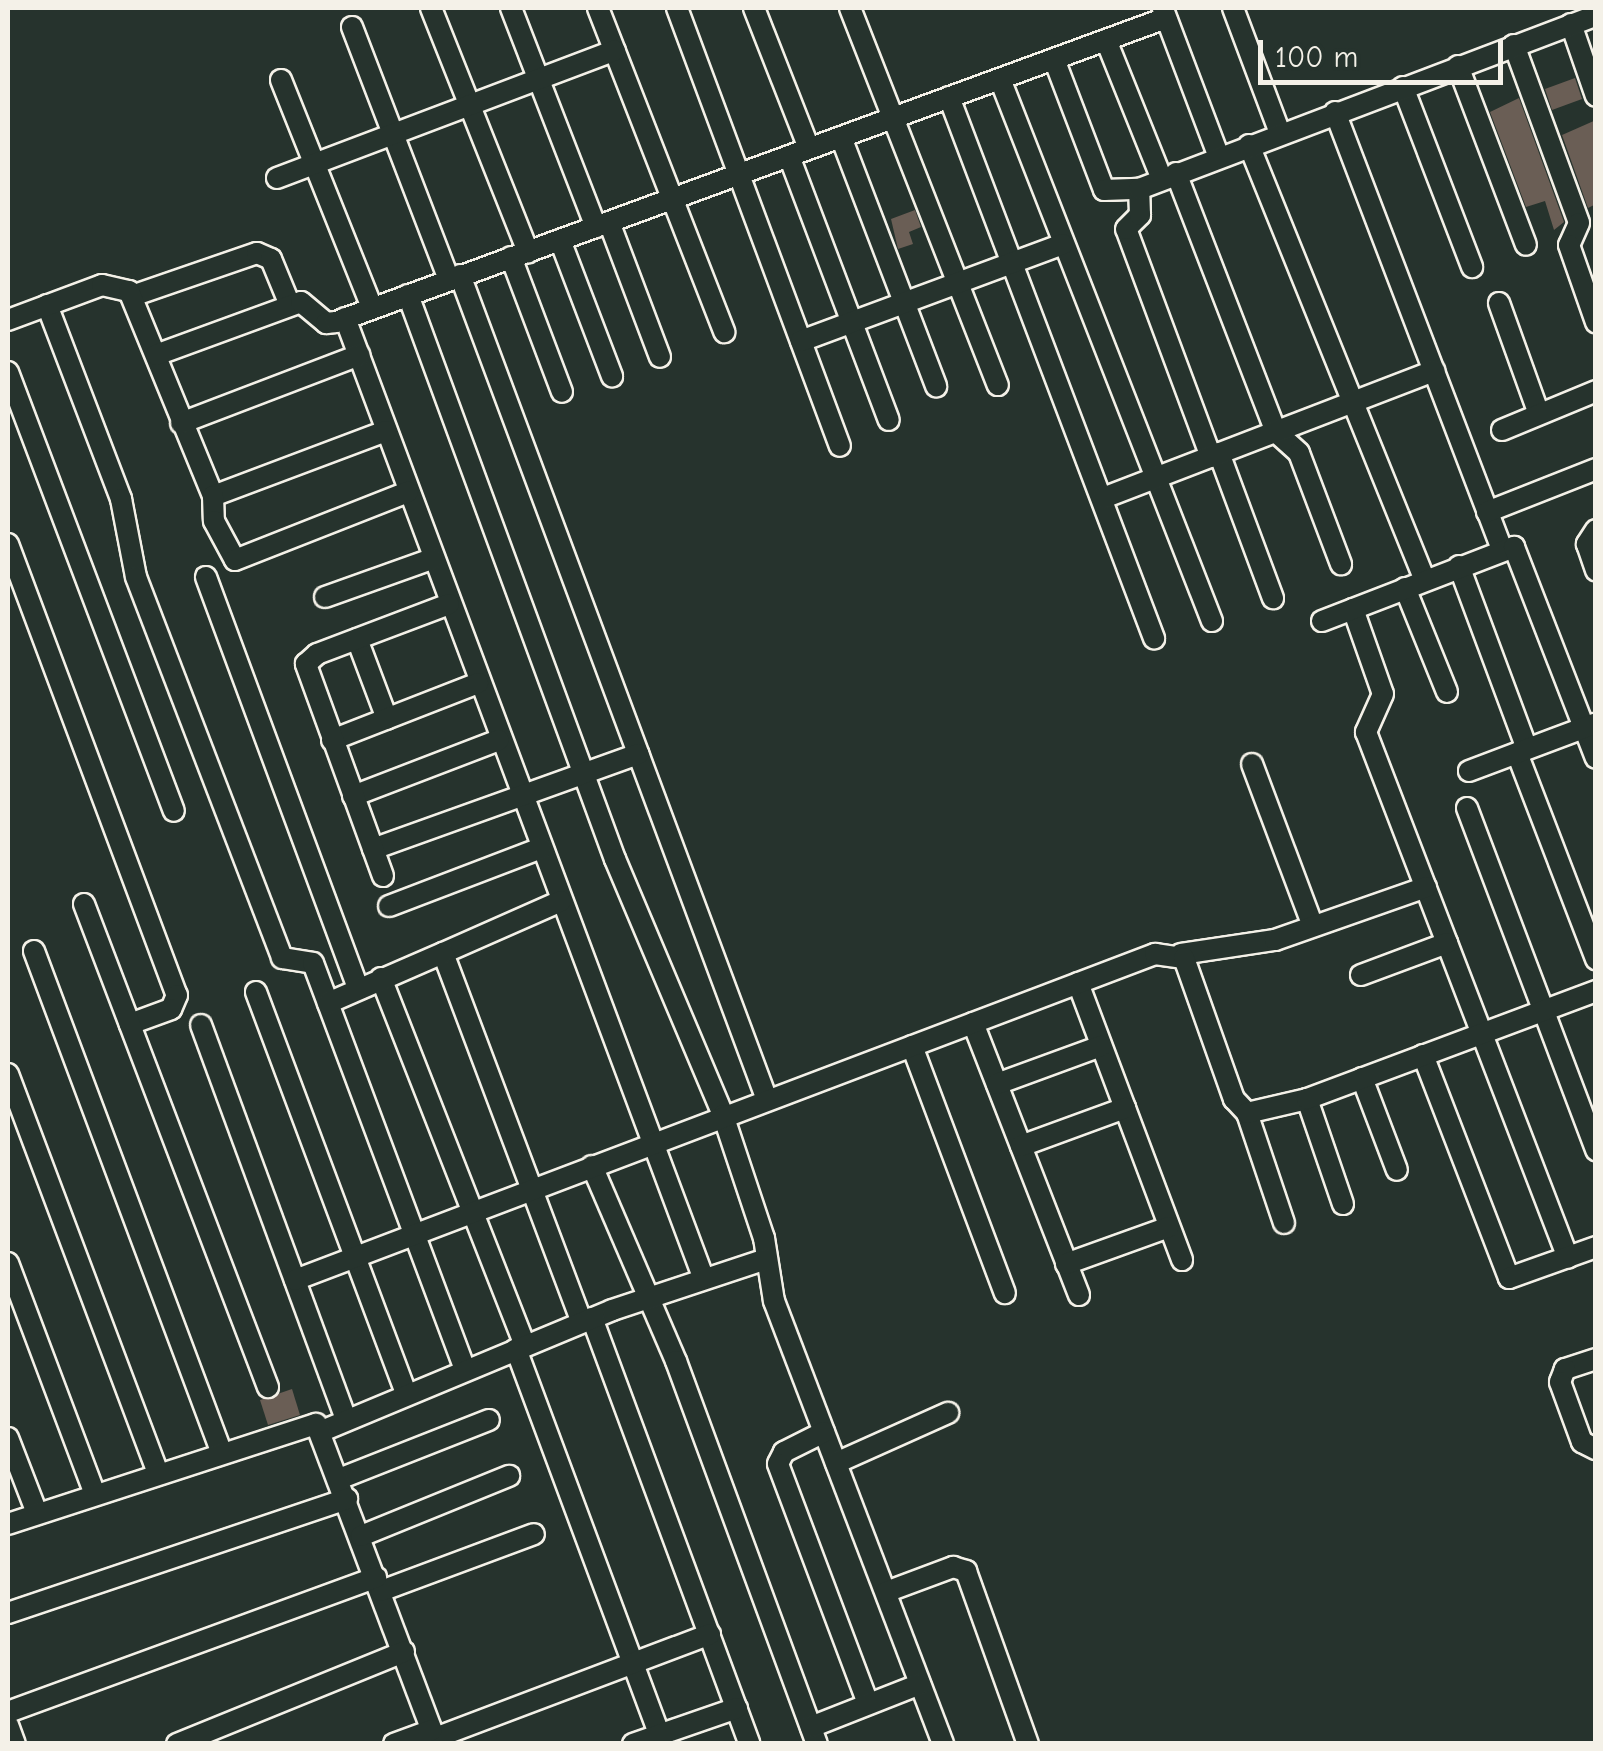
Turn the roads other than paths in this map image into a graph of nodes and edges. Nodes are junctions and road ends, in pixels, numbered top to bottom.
1 (431, 8) edge
2 (511, 8) edge
3 (598, 8) edge
4 (677, 8) edge
5 (754, 8) edge
6 (850, 8) edge
7 (1233, 8) edge
8 (1164, 13) edge
9 (1596, 15) edge
10 (1571, 24) junction
11 (352, 27) dead end
12 (1106, 40) junction
13 (1514, 45) junction
14 (615, 50) junction
15 (1054, 59) junction
16 (1458, 66) junction
17 (540, 78) junction
18 (1000, 79) junction
19 (281, 80) dead end
20 (1403, 87) junction
21 (1596, 96) edge
22 (949, 98) junction
23 (469, 103) junction
24 (1335, 112) junction
25 (893, 118) junction
26 (392, 133) junction
27 (1280, 133) junction
28 (841, 137) junction
29 (1250, 144) junction
30 (809, 148) junction
31 (788, 156) junction
32 (1218, 157) junction
33 (315, 163) junction
34 (741, 173) junction
35 (1169, 176) junction
36 (277, 178) dead end
37 (1139, 189) junction
38 (673, 198) junction
39 (602, 225) junction
40 (560, 240) junction
41 (1063, 244) junction
42 (1526, 245) dead end
43 (519, 254) junction
44 (1012, 263) junction
45 (1472, 267) dead end
46 (454, 278) junction
47 (957, 282) junction
48 (408, 295) junction
49 (132, 296) junction
50 (904, 302) junction
51 (1499, 303) dead end
52 (290, 305) junction
53 (47, 306) junction
54 (372, 308) junction
55 (346, 318) junction
56 (8, 320) edge
57 (852, 321) junction
58 (1596, 322) edge
59 (724, 332) dead end
60 (802, 341) junction
61 (359, 355) junction
62 (156, 356) junction
63 (660, 357) dead end
64 (1434, 371) junction
65 (8, 372) edge
66 (612, 376) dead end
67 (998, 384) dead end
68 (936, 386) dead end
69 (1596, 391) edge
70 (562, 392) dead end
71 (1353, 402) junction
72 (1540, 414) junction
73 (889, 420) dead end
74 (182, 423) junction
75 (1502, 430) dead end
76 (386, 431) junction
77 (1276, 432) junction
78 (840, 446) dead end
79 (1215, 455) junction
80 (1596, 469) edge
81 (1157, 478) junction
82 (408, 492) junction
83 (213, 496) junction
84 (1103, 498) junction
85 (1486, 512) junction
86 (1596, 530) edge
87 (8, 544) edge
88 (1502, 549) junction
89 (432, 559) junction
90 (1342, 564) dead end
91 (1460, 566) junction
92 (1596, 570) edge
93 (206, 577) dead end
94 (1415, 584) junction
95 (324, 597) dead end
96 (1273, 598) dead end
97 (449, 604) junction
98 (1353, 609) junction
99 (1212, 621) dead end
100 (1322, 622) dead end
101 (1154, 638) dead end
102 (357, 639) junction
103 (478, 683) junction
104 (1447, 692) dead end
105 (387, 718) junction
106 (1590, 725) edge
107 (332, 740) junction
108 (499, 740) junction
109 (1522, 751) junction
110 (638, 754) junction
111 (1596, 758) edge
112 (1252, 764) dead end
113 (1469, 771) dead end
114 (584, 773) junction
115 (353, 796) junction
116 (521, 796) junction
117 (1468, 808) dead end
118 (174, 811) dead end
119 (541, 848) junction
120 (373, 849) junction
121 (383, 876) dead end
122 (1426, 887) junction
123 (561, 901) junction
124 (84, 904) dead end
125 (389, 906) dead end
126 (1313, 926) junction
127 (1448, 943) junction
128 (34, 950) dead end
129 (442, 953) junction
130 (1180, 954) junction
131 (1596, 959) edge
132 (1360, 975) dead end
133 (382, 978) junction
134 (1078, 983) junction
135 (358, 989) junction
136 (1596, 990) edge
137 (256, 992) dead end
138 (328, 1003) junction
139 (1543, 1011) junction
140 (973, 1023) junction
141 (130, 1024) junction
142 (201, 1025) dead end
143 (1482, 1034) junction
144 (912, 1046) junction
145 (1101, 1046) junction
146 (1424, 1055) junction
147 (8, 1074) edge
148 (1362, 1078) junction
149 (996, 1084) junction
150 (766, 1097) junction
151 (1307, 1098) junction
152 (1124, 1108) junction
153 (1247, 1113) junction
154 (724, 1115) junction
155 (653, 1142) junction
156 (1021, 1146) junction
157 (1596, 1150) edge
158 (592, 1166) junction
159 (1397, 1170) dead end
160 (534, 1190) junction
161 (1343, 1204) dead end
162 (474, 1214) junction
163 (1284, 1222) dead end
164 (1170, 1227) junction
165 (416, 1237) junction
166 (1596, 1247) edge
167 (1568, 1258) junction
168 (355, 1259) junction
169 (766, 1259) junction
170 (1182, 1260) dead end
171 (8, 1264) edge
172 (1066, 1264) junction
173 (704, 1279) junction
174 (295, 1280) junction
175 (1006, 1293) dead end
176 (1078, 1295) dead end
177 (647, 1298) junction
178 (587, 1320) junction
179 (520, 1347) junction
180 (1596, 1359) edge
181 (464, 1369) junction
182 (268, 1387) dead end
183 (406, 1394) junction
184 (948, 1413) dead end
185 (346, 1420) junction
186 (489, 1420) dead end
187 (322, 1430) junction
188 (824, 1432) junction
189 (8, 1438) edge
190 (1596, 1448) edge
191 (220, 1451) junction
192 (836, 1463) junction
193 (157, 1471) junction
194 (509, 1476) dead end
195 (339, 1478) junction
196 (94, 1492) junction
197 (347, 1499) junction
198 (37, 1513) junction
199 (8, 1524) edge
200 (534, 1534) dead end
201 (360, 1536) junction
202 (378, 1584) junction
203 (886, 1592) junction
204 (8, 1613) edge
205 (710, 1634) junction
206 (404, 1652) junction
207 (635, 1663) junction
208 (920, 1684) junction
209 (868, 1704) junction
210 (737, 1708) junction
211 (8, 1712) edge
212 (8, 1725) edge
213 (814, 1735) edge
214 (435, 1737) edge
215 (661, 1738) edge
216 (15, 1744) edge
217 (177, 1744) edge
218 (394, 1744) edge
219 (633, 1744) edge
220 (750, 1744) edge
221 (943, 1744) edge
222 (1028, 1744) edge

1 - 23 street
2 - 17 street
3 - 14 street
4 - 34 street
5 - 30 street
6 - 25 street
7 - 27 street
8 - 12 street
8 - 32 street
9 - 10 street
10 - 13 street
10 - 21 street
11 - 26 street
12 - 15 street
12 - 35 street
13 - 16 street
13 - 58 street
14 - 17 street
14 - 38 street
15 - 18 street
15 - 37 street
16 - 20 street
16 - 42 street
17 - 23 street
17 - 39 street
18 - 22 street
18 - 41 street
19 - 33 street
20 - 24 street
20 - 45 street
22 - 25 street
22 - 44 street
23 - 26 street
23 - 43 street
24 - 27 street
24 - 64 street
25 - 28 street
25 - 47 street
26 - 33 street
26 - 46 street
27 - 29 street
28 - 30 street
28 - 50 street
29 - 32 street
29 - 71 street
30 - 31 street
31 - 34 street
31 - 57 street
32 - 35 street
33 - 36 street
33 - 54 street
34 - 38 street
34 - 60 street
35 - 37 street
35 - 77 street
37 - 79 street
38 - 39 street
38 - 59 street
39 - 40 street
39 - 63 street
40 - 43 street
40 - 66 street
41 - 44 street
41 - 81 street
43 - 46 street
43 - 70 street
44 - 47 street
44 - 84 street
46 - 48 street
46 - 110 street
47 - 50 street
47 - 67 street
48 - 54 street
48 - 114 street
49 - 52 street
49 - 53 street
49 - 62 street
50 - 57 street
50 - 68 street
51 - 72 street
52 - 55 street
52 - 62 street
53 - 56 street
53 - 138 street
54 - 55 street
55 - 61 street
57 - 60 street
57 - 73 street
60 - 78 street
61 - 74 street
61 - 76 street
62 - 74 street
64 - 71 street
64 - 85 street
65 - 118 street
69 - 72 street
71 - 77 street
71 - 94 street
72 - 75 street
74 - 83 street
76 - 82 street
76 - 83 street
77 - 79 street
77 - 90 street
79 - 81 street
79 - 96 street
80 - 85 street
81 - 84 street
81 - 99 street
82 - 83 street
82 - 89 street
84 - 101 street
85 - 88 street
86 - 92 street
87 - 141 street
88 - 91 street
88 - 106 street
89 - 95 street
89 - 97 street
91 - 94 street
91 - 109 street
93 - 135 street
94 - 98 street
94 - 104 street
97 - 102 street
97 - 103 street
98 - 100 street
98 - 122 street
102 - 105 street
102 - 107 street
103 - 105 street
103 - 108 street
105 - 107 street
106 - 109 street
106 - 111 street
107 - 115 street
108 - 115 street
108 - 116 street
109 - 113 street
109 - 131 street
110 - 114 street
110 - 150 street
112 - 126 street
114 - 116 street
114 - 154 street
115 - 120 street
116 - 119 street
116 - 120 street
117 - 139 street
119 - 123 street
119 - 125 street
120 - 121 street
122 - 126 street
122 - 127 street
123 - 129 street
123 - 155 street
124 - 141 street
126 - 130 street
127 - 132 street
127 - 143 street
128 - 191 street
129 - 133 street
129 - 160 street
130 - 134 street
130 - 153 street
133 - 135 street
133 - 162 street
134 - 140 street
134 - 145 street
135 - 138 street
136 - 139 street
137 - 168 street
138 - 165 street
139 - 143 street
139 - 157 street
140 - 144 street
140 - 149 street
141 - 182 street
142 - 174 street
143 - 146 street
143 - 167 street
144 - 150 street
144 - 175 street
145 - 149 street
145 - 152 street
146 - 148 street
146 - 167 street
147 - 193 street
148 - 151 street
148 - 159 street
149 - 156 street
150 - 154 street
151 - 153 street
151 - 161 street
152 - 156 street
152 - 164 street
153 - 163 street
154 - 155 street
154 - 169 street
155 - 158 street
155 - 173 street
156 - 172 street
158 - 160 street
158 - 177 street
160 - 162 street
160 - 178 street
162 - 165 street
162 - 179 street
164 - 170 street
164 - 172 street
165 - 168 street
165 - 181 street
166 - 167 street
168 - 174 street
168 - 183 street
169 - 173 street
169 - 188 street
171 - 196 street
172 - 176 street
173 - 177 street
174 - 185 street
177 - 178 street
177 - 213 street
178 - 179 street
178 - 205 street
179 - 181 street
179 - 207 street
180 - 190 street
181 - 183 street
183 - 185 street
184 - 192 street
185 - 187 street
186 - 195 street
187 - 191 street
187 - 195 street
188 - 192 street
188 - 209 street
189 - 198 street
191 - 193 street
192 - 203 street
193 - 196 street
194 - 201 street
195 - 197 street
196 - 198 street
197 - 201 street
197 - 204 street
198 - 199 street
200 - 202 street
201 - 202 street
202 - 206 street
202 - 211 street
203 - 208 street
203 - 222 street
205 - 207 street
205 - 210 street
206 - 214 street
206 - 217 street
207 - 214 street
207 - 215 street
208 - 209 street
208 - 221 street
209 - 213 street
210 - 215 street
210 - 220 street
212 - 216 street
214 - 218 street
215 - 219 street

